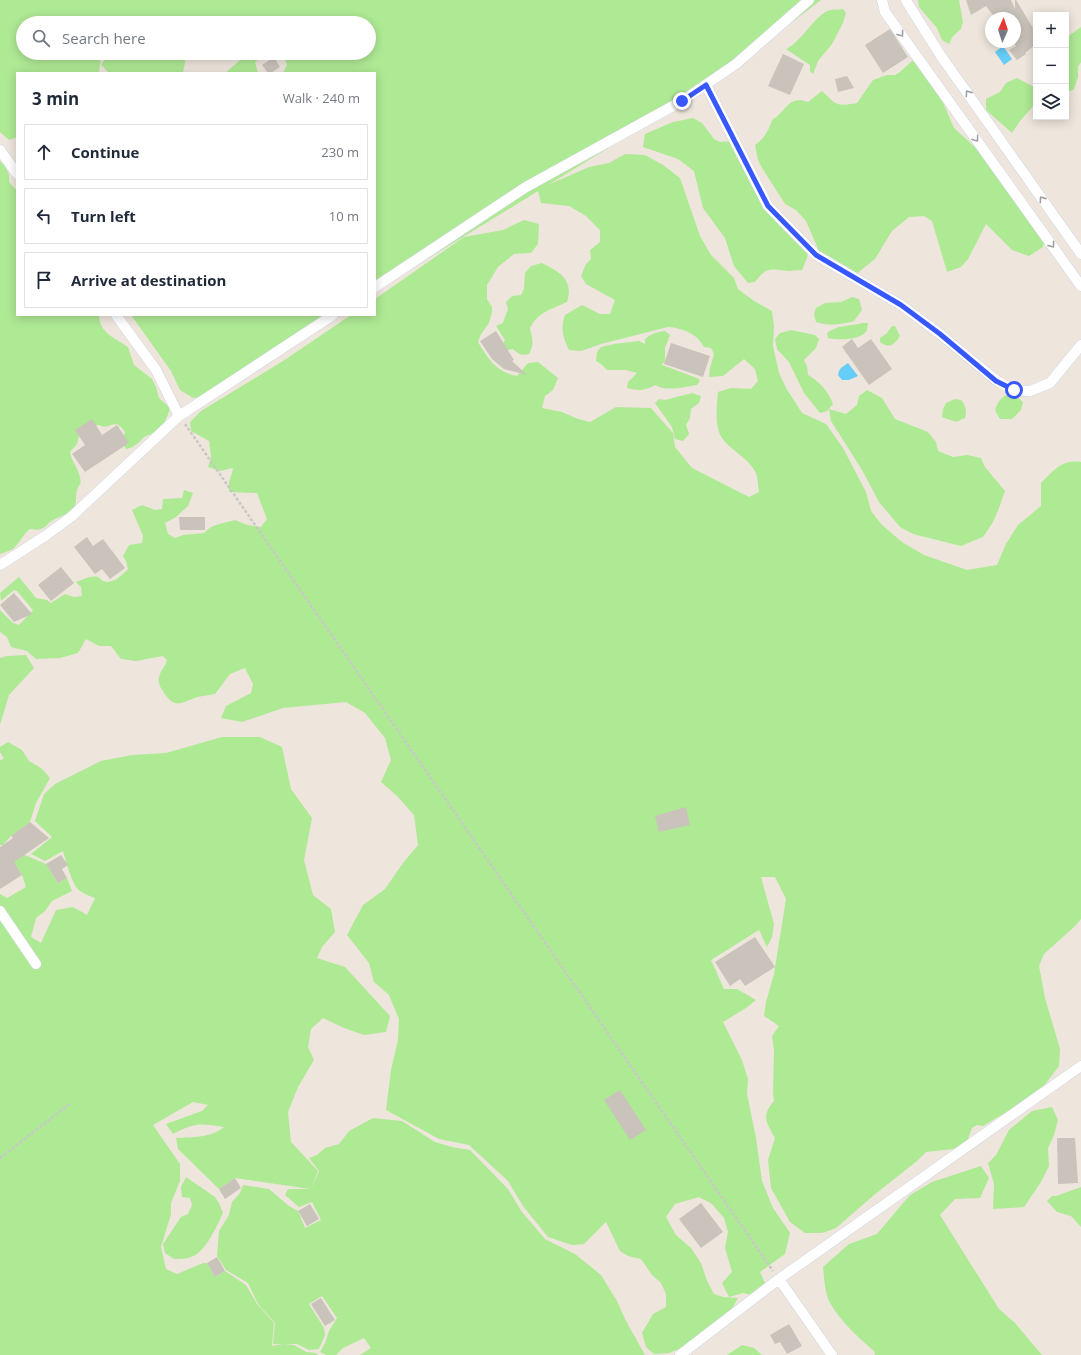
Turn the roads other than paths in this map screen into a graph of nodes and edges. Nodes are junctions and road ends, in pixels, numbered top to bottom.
1 (809, 0) edge
2 (882, 0) edge
3 (906, 0) edge
4 (706, 85) junction
5 (0, 150) edge
6 (16, 173) edge
7 (1081, 254) edge
8 (376, 286) edge
9 (1081, 286) edge
10 (117, 316) edge
11 (331, 316) edge
12 (1081, 345) edge
13 (179, 416) junction
14 (0, 565) edge
15 (0, 911) edge
16 (36, 964) dead end
17 (1081, 1066) edge
18 (779, 1280) junction
19 (680, 1355) edge
20 (832, 1355) edge

1 - 4 street
2 -> 9 street
7 -> 3 street
4 - 8 street
4 - 12 street
5 - 6 street
10 - 13 street
11 - 13 street
13 - 14 street
15 - 16 street
17 - 18 street
18 - 19 street
18 - 20 street

